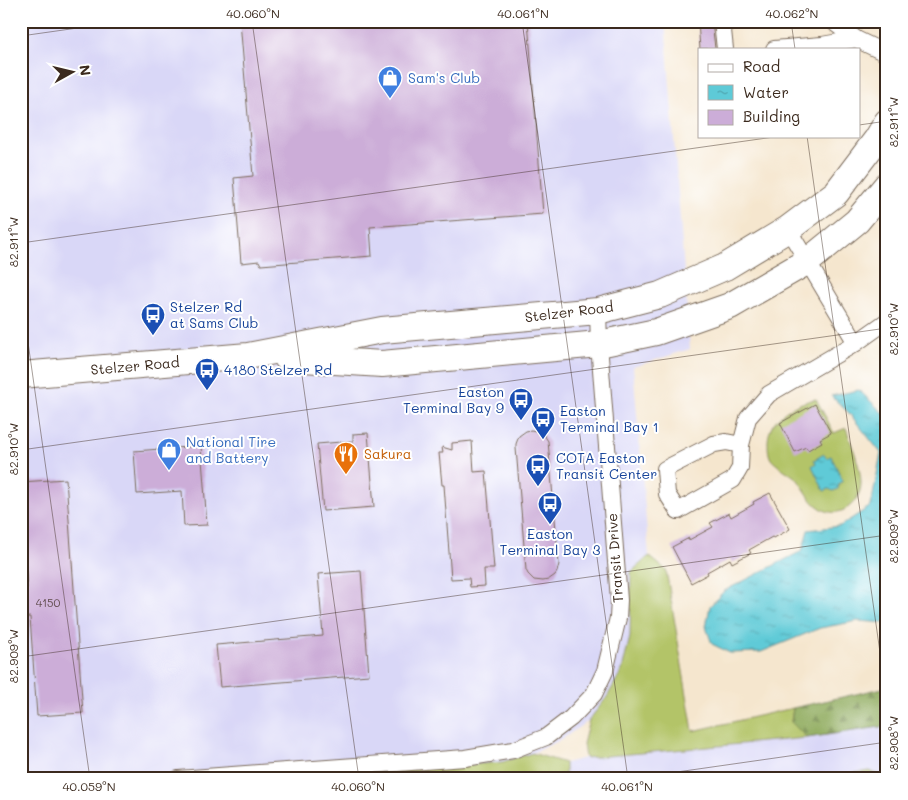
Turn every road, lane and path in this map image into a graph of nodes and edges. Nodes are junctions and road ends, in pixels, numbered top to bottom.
1 (722, 21) edge
2 (836, 21) edge
3 (856, 40) junction
4 (725, 48) edge
5 (786, 48) edge
6 (887, 54) edge
7 (887, 122) edge
8 (887, 185) edge
9 (788, 229) junction
10 (808, 261) junction
11 (598, 311) junction
12 (887, 321) edge
13 (856, 343) junction
14 (599, 344) junction
15 (248, 356) junction
16 (21, 375) edge
17 (741, 445) junction
18 (298, 774) edge
19 (178, 779) edge

1 - 4 street
2 - 3 street
3 - 5 street
3 - 6 street
7 - 9 main road, Stelzer Road
8 - 10 main road, Stelzer Road
9 - 10 street
9 - 11 main road, Stelzer Road
10 - 13 street
10 - 14 main road, Stelzer Road
11 - 14 street, Transit Drive
11 - 15 main road, Stelzer Road
12 - 13 street
13 - 17 street
14 - 15 main road, Stelzer Road
14 - 18 street, Transit Drive
15 - 16 main road, Stelzer Road
17 - 17 street
18 - 19 street, Transit Drive

